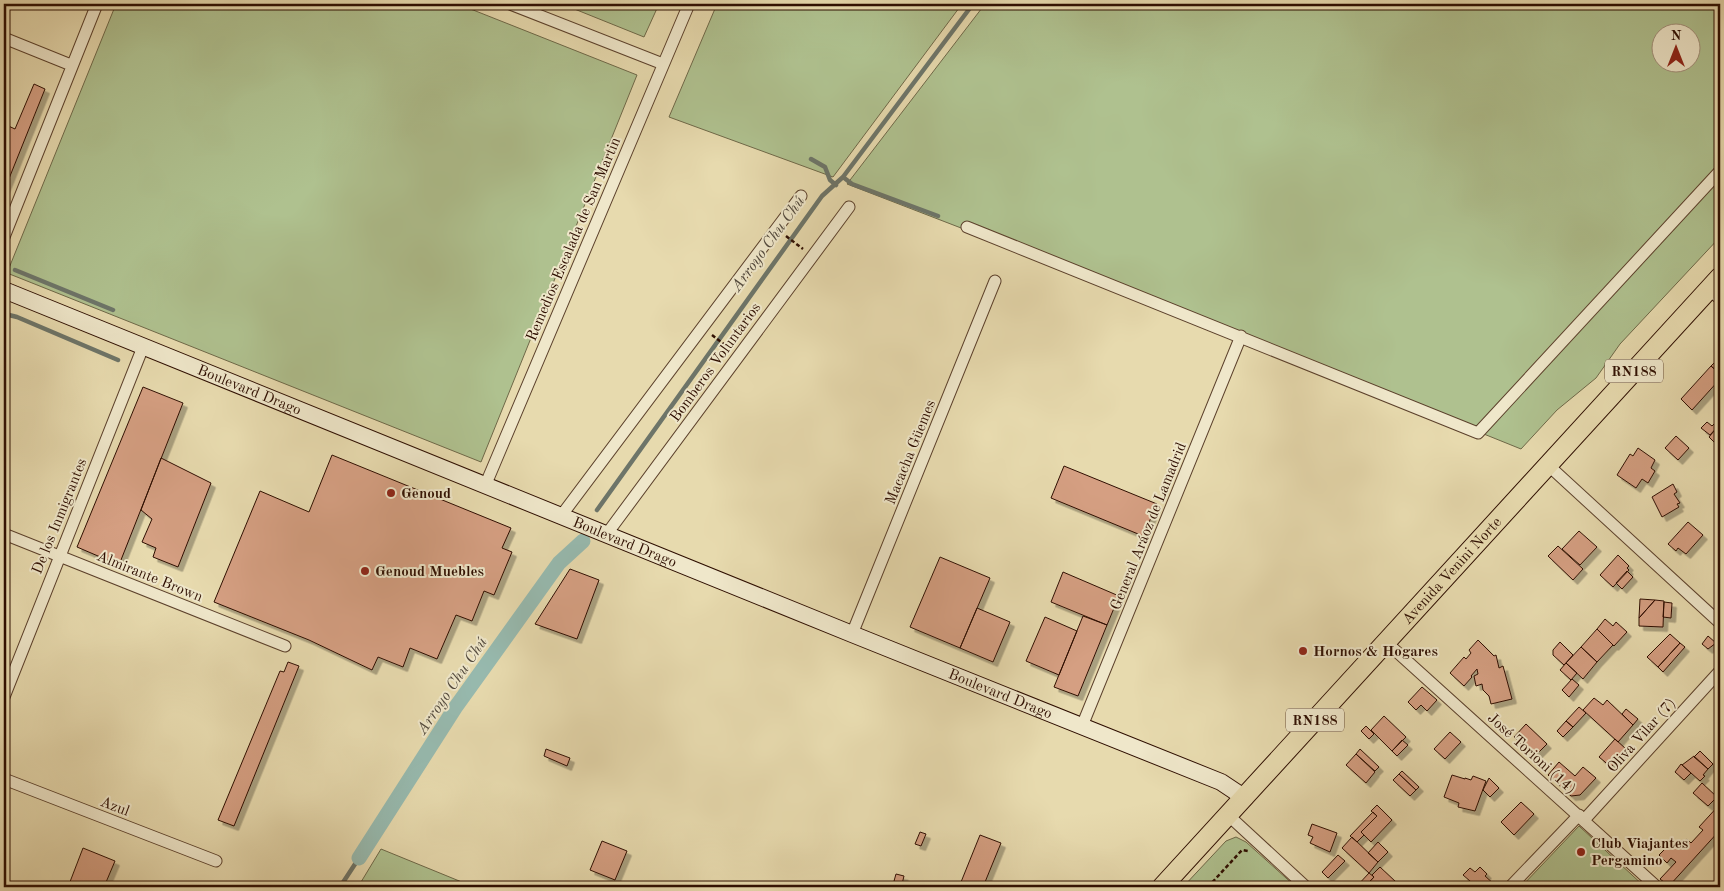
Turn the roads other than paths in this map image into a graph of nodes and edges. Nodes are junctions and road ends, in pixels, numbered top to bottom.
1 (97, 4) edge
2 (510, 4) edge
3 (689, 4) edge
4 (4, 38) edge
5 (663, 64) junction
6 (71, 65) junction
7 (1720, 171) edge
8 (801, 196) dead end
9 (849, 207) dead end
10 (967, 227) dead end
11 (4, 237) edge
12 (996, 282) dead end
13 (1717, 289) edge
14 (4, 290) edge
15 (1241, 336) junction
16 (143, 347) junction
17 (1548, 465) junction
18 (485, 486) junction
19 (567, 518) junction
20 (604, 533) junction
21 (4, 534) edge
22 (59, 556) junction
23 (1720, 623) edge
24 (852, 634) junction
25 (1386, 642) junction
26 (285, 646) dead end
27 (1720, 671) edge
28 (4, 697) edge
29 (1082, 726) junction
30 (4, 779) edge
31 (1244, 798) junction
32 (1228, 816) junction
33 (1581, 818) junction
34 (216, 861) dead end
35 (1162, 887) edge
36 (1306, 887) edge
37 (1510, 887) edge
38 (1657, 887) edge

1 - 6 street
2 - 5 street
3 - 5 street, Remedios Escalada de San Martin
4 - 6 street
5 - 18 street, Remedios Escalada de San Martin
6 - 11 street
7 - 15 street
8 - 19 street, Bomberos Voluntarios
9 - 20 street, Bomberos Voluntarios
10 - 15 street
12 - 24 street, Macacha Güemes
13 - 17 highway, Avenida Venini Norte / RN188
14 - 16 main road, Boulevard Drago
15 - 29 street, General Aráoz de Lamadrid
16 - 18 main road, Boulevard Drago
16 - 22 street, De los Inmigrantes
17 - 23 street
17 - 25 highway, Avenida Venini Norte / RN188
18 - 19 main road, Boulevard Drago
19 - 20 main road, Boulevard Drago
20 - 24 main road, Boulevard Drago
21 - 22 street, Almirante Brown
22 - 26 street, Almirante Brown
22 - 28 street, De los Inmigrantes
24 - 29 main road, Boulevard Drago
25 - 31 highway, Avenida Venini Norte / RN188
25 - 33 street, José Torioni (14)
27 - 33 street, Oliva Vilar (7)
29 - 31 main road, Boulevard Drago
30 - 34 street, Azul
31 - 32 highway, Avenida Venini Norte / RN188
32 - 35 highway, Avenida Venini Norte / RN188
32 - 36 street
33 - 37 street, Oliva Vilar (7)
33 - 38 street, José Torioni (14)

